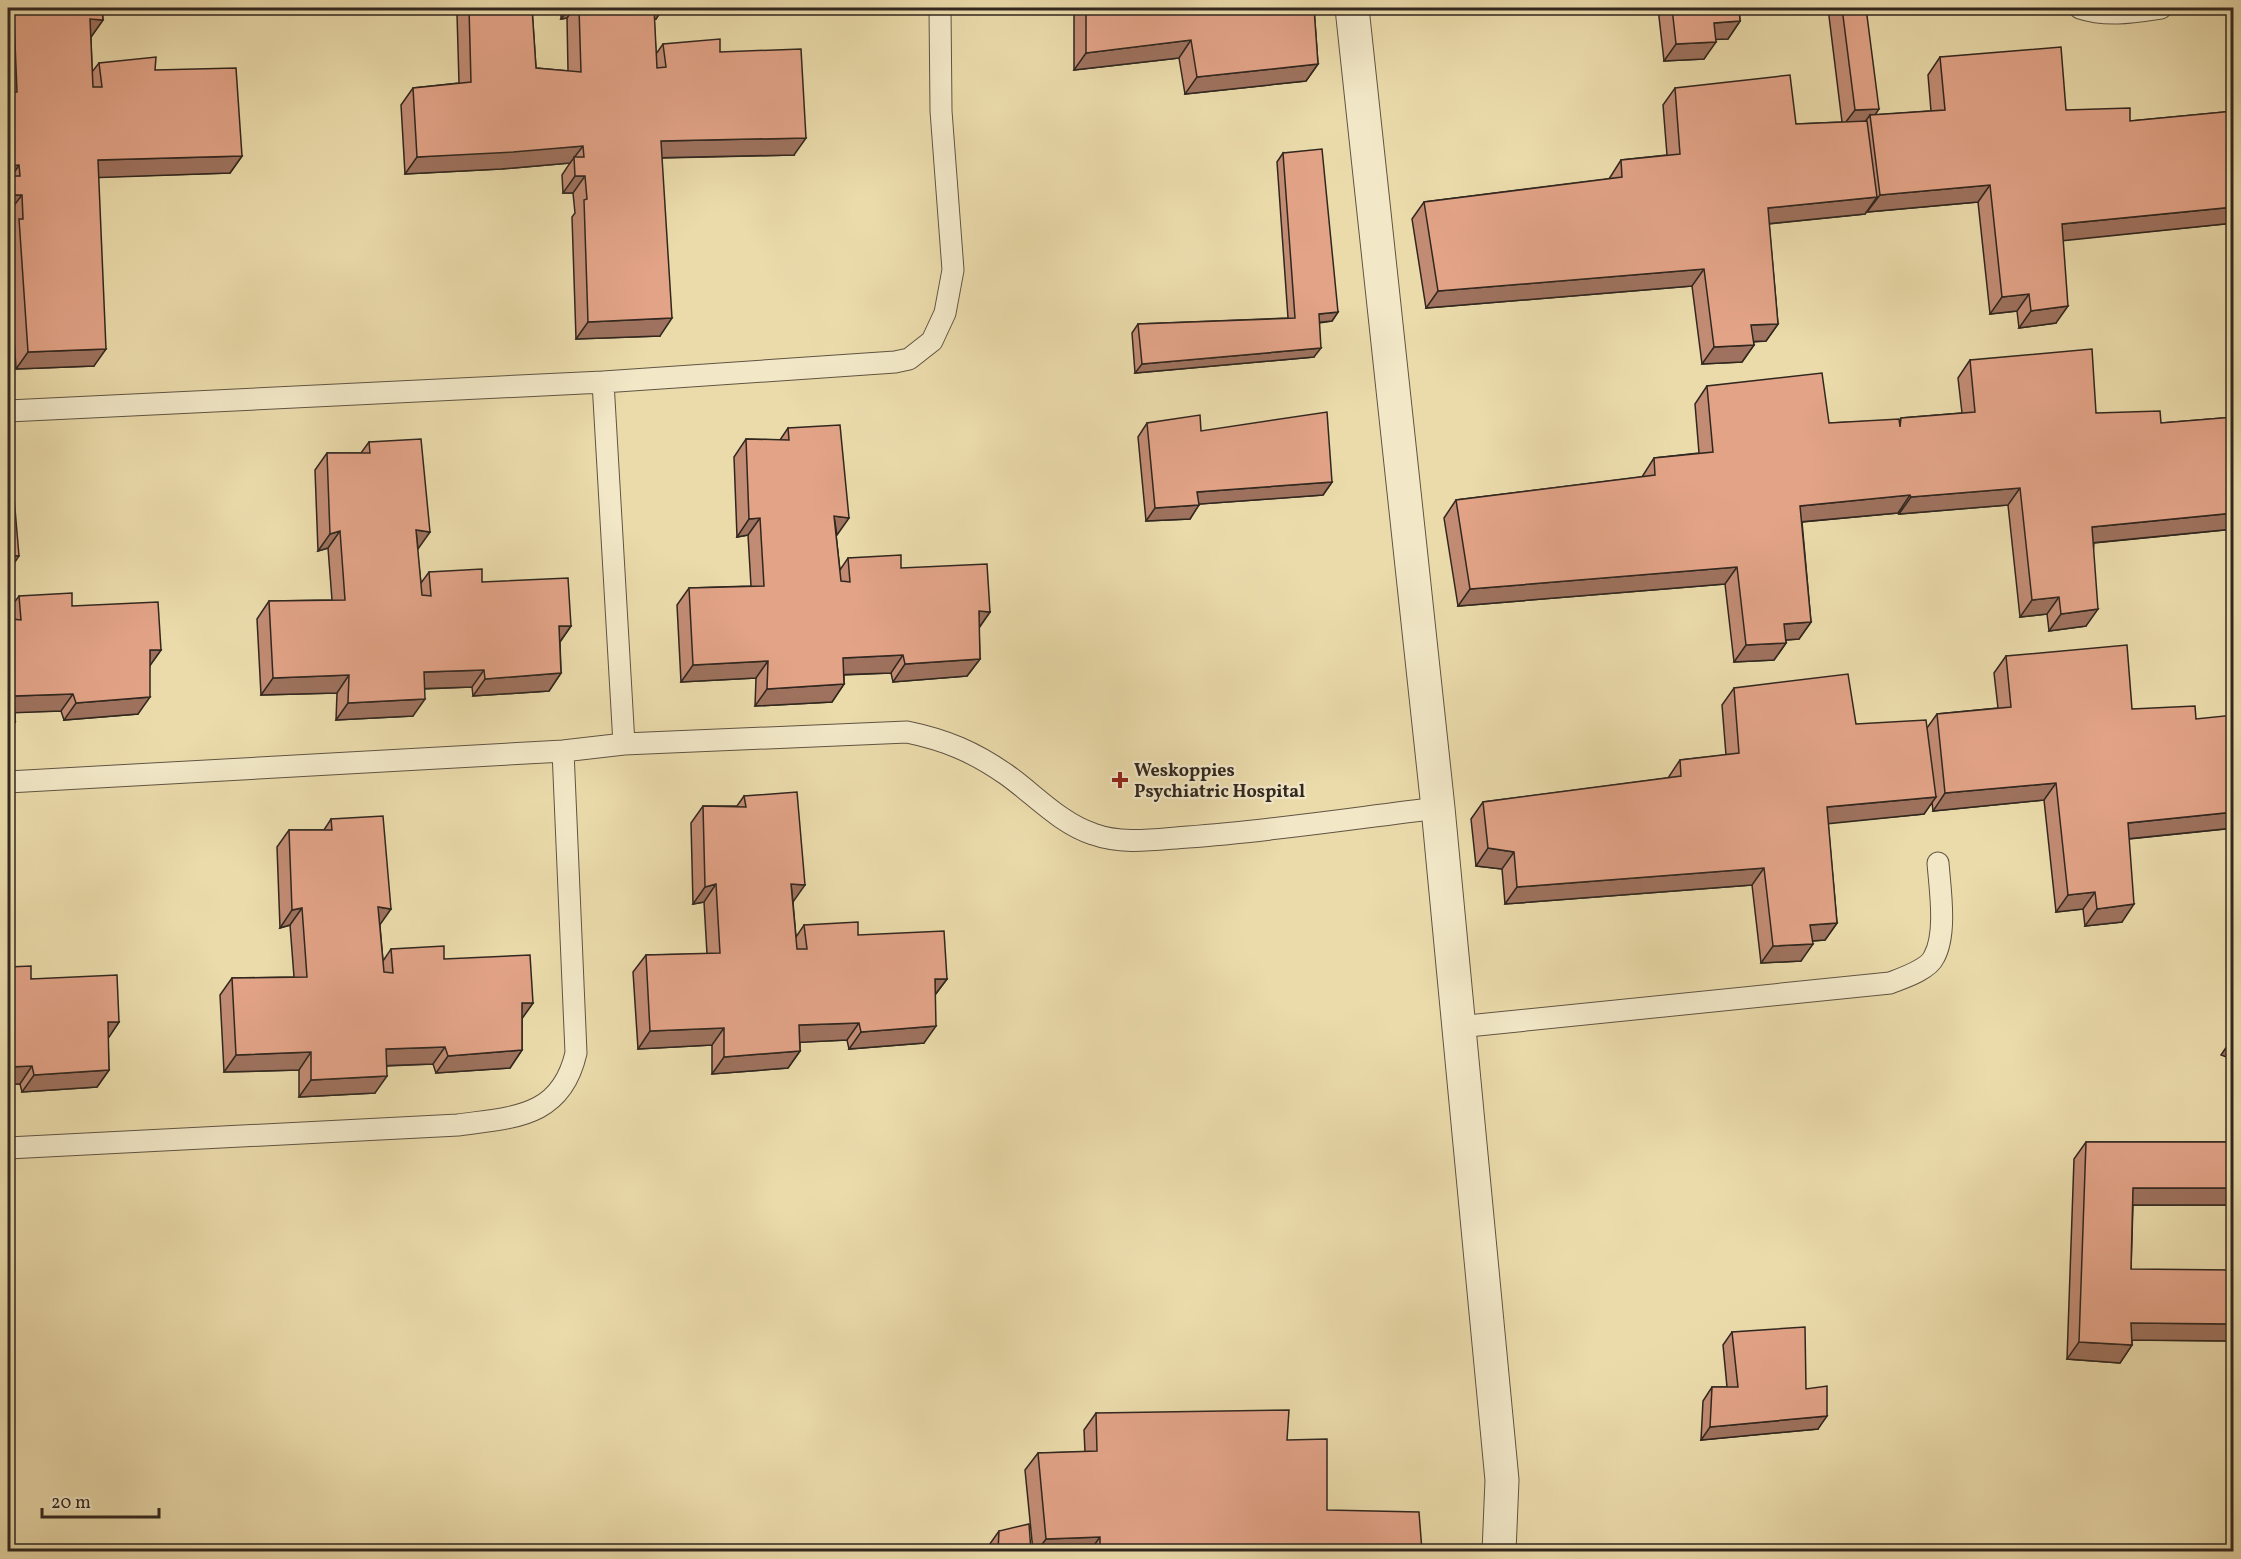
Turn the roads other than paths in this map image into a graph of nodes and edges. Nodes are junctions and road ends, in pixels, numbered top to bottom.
1 (940, 8) edge
2 (1352, 8) edge
3 (2080, 8) edge
4 (2161, 8) edge
5 (603, 382) junction
6 (8, 411) edge
7 (624, 744) junction
8 (563, 751) junction
9 (8, 783) edge
10 (1438, 808) junction
11 (1938, 863) dead end
12 (1458, 1027) junction
13 (8, 1148) edge
14 (1499, 1551) edge

1 - 5 lane
2 - 10 street
3 - 4 lane
5 - 6 lane
5 - 7 lane
7 - 8 lane
7 - 10 lane
8 - 9 lane
8 - 13 lane
10 - 12 street
11 - 12 lane
12 - 14 street

